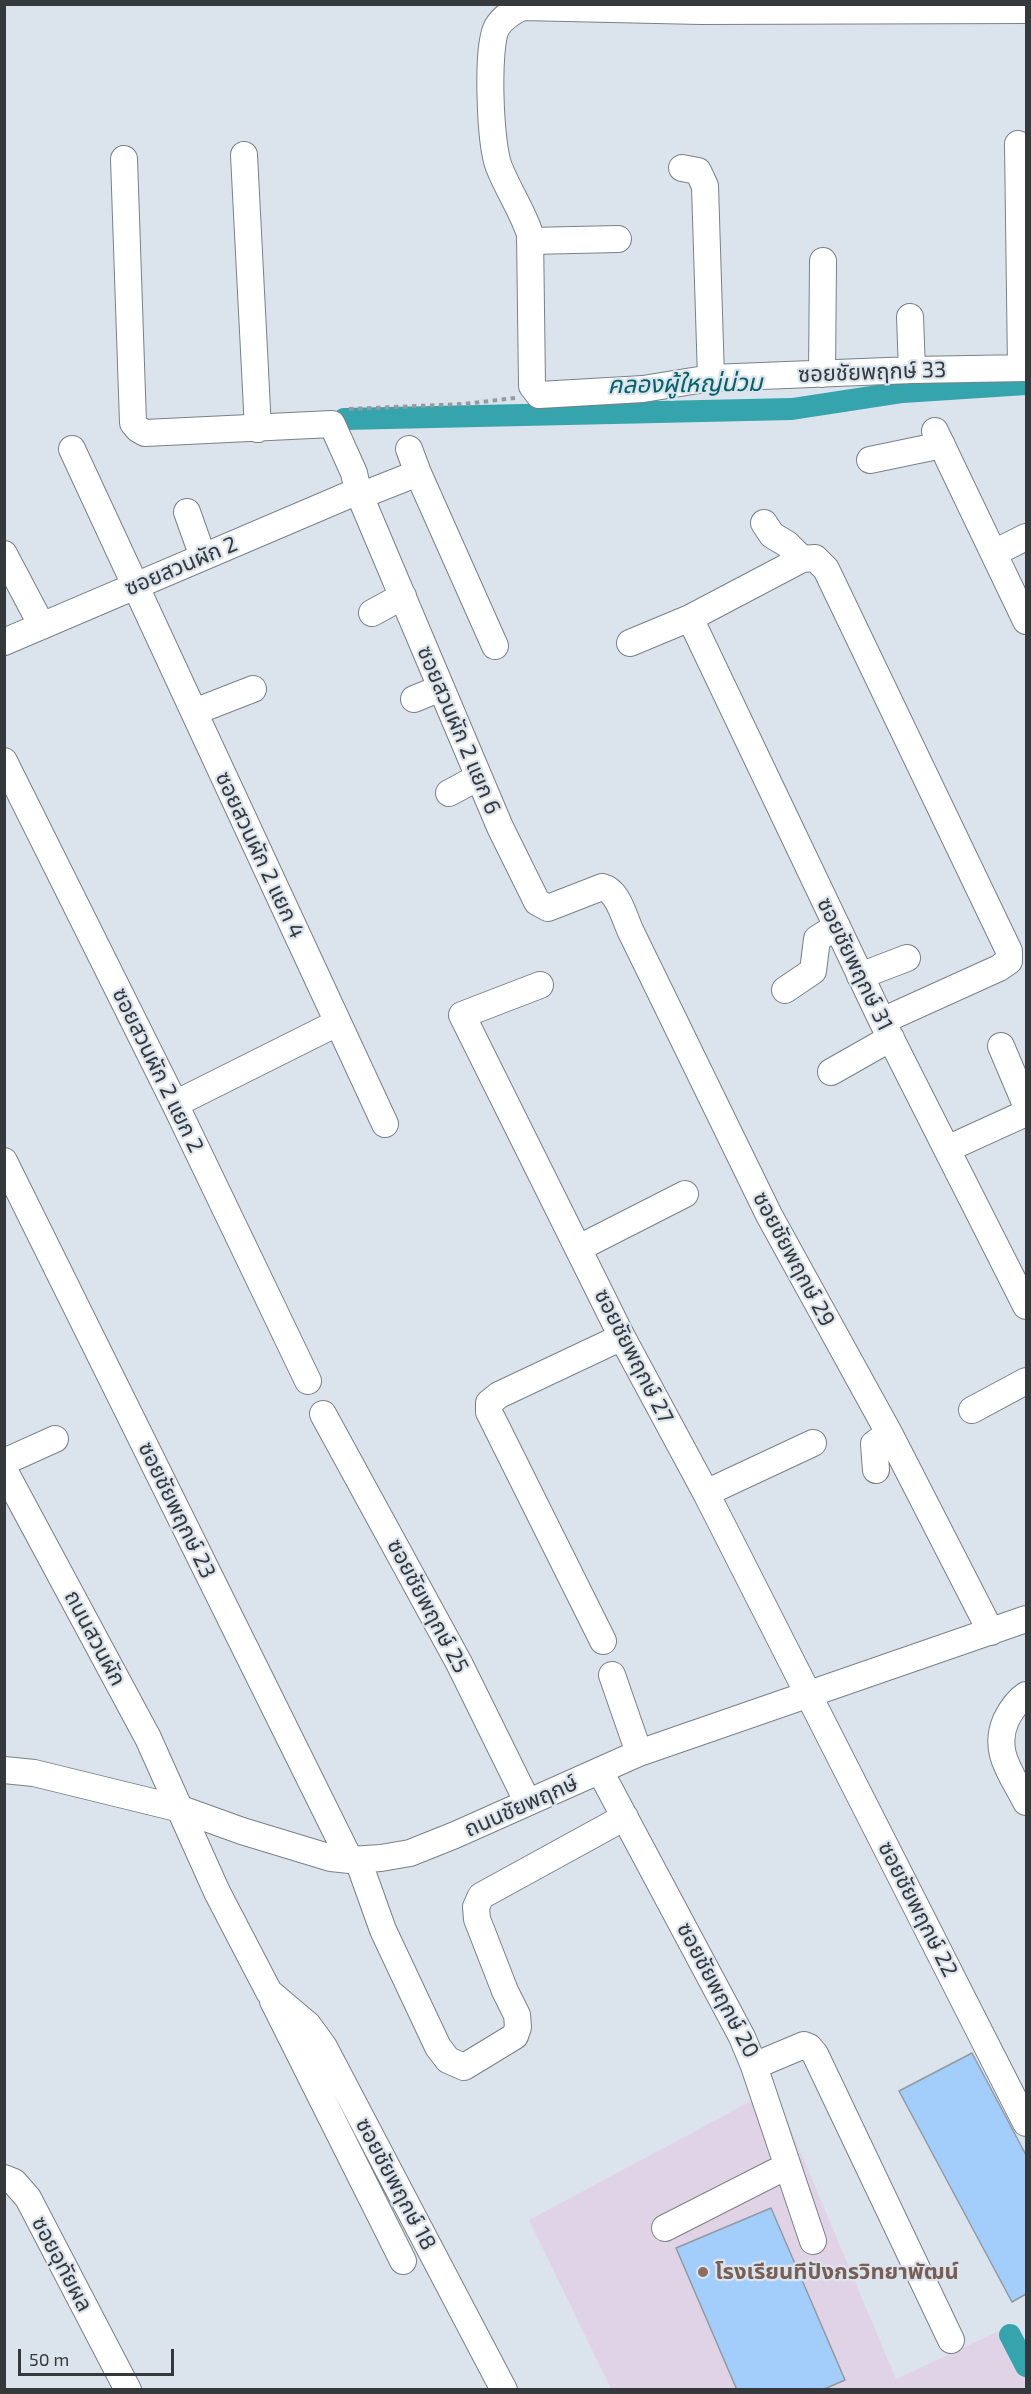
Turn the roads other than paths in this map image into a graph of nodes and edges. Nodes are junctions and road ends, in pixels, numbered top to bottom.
1 (1026, 10) edge
2 (1018, 144) dead end
3 (244, 155) dead end
4 (123, 159) dead end
5 (682, 168) dead end
6 (618, 238) dead end
7 (530, 241) junction
8 (823, 261) dead end
9 (910, 317) dead end
10 (1024, 368) edge
11 (912, 370) junction
12 (822, 374) junction
13 (711, 378) junction
14 (258, 429) junction
15 (409, 448) dead end
16 (72, 449) dead end
17 (870, 460) dead end
18 (418, 473) junction
19 (359, 493) junction
20 (187, 512) dead end
21 (764, 524) dead end
22 (1026, 537) edge
23 (994, 553) junction
24 (4, 554) edge
25 (203, 557) junction
26 (802, 559) junction
27 (136, 586) junction
28 (403, 596) junction
29 (372, 613) dead end
30 (690, 618) junction
31 (1026, 621) edge
32 (42, 626) junction
33 (4, 642) edge
34 (630, 643) dead end
35 (495, 646) dead end
36 (441, 688) junction
37 (253, 689) dead end
38 (414, 699) dead end
39 (194, 712) junction
40 (4, 761) edge
41 (479, 777) junction
42 (449, 793) dead end
43 (602, 887) joint
44 (837, 926) junction
45 (908, 958) dead end
46 (860, 976) junction
47 (540, 985) dead end
48 (785, 990) dead end
49 (337, 1023) junction
50 (886, 1030) junction
51 (1001, 1046) dead end
52 (831, 1071) dead end
53 (175, 1104) junction
54 (1026, 1105) edge
55 (1026, 1113) edge
56 (385, 1124) dead end
57 (947, 1149) junction
58 (4, 1161) edge
59 (686, 1194) dead end
60 (579, 1248) junction
61 (1026, 1306) edge
62 (622, 1336) junction
63 (308, 1381) dead end
64 (1026, 1381) edge
65 (972, 1410) dead end
66 (323, 1414) dead end
67 (889, 1432) junction
68 (54, 1439) dead end
69 (813, 1443) dead end
70 (4, 1461) edge
71 (4, 1470) edge
72 (876, 1470) dead end
73 (706, 1493) junction
74 (1026, 1619) edge
75 (991, 1632) junction
76 (603, 1641) dead end
77 (612, 1675) dead end
78 (1026, 1695) edge
79 (809, 1696) junction
80 (639, 1753) junction
81 (4, 1770) edge
82 (600, 1771) junction
83 (528, 1801) junction
84 (1026, 1802) edge
85 (181, 1809) junction
86 (625, 1817) junction
87 (354, 1860) junction
88 (269, 1992) junction
89 (754, 2066) junction
90 (1026, 2123) edge
91 (787, 2166) junction
92 (4, 2178) edge
93 (665, 2228) dead end
94 (813, 2241) dead end
95 (403, 2261) dead end
96 (951, 2340) dead end
97 (128, 2390) edge
98 (504, 2390) edge

1 - 7 street
2 - 10 street
3 - 14 street
4 - 14 street
5 - 13 street
6 - 7 street
7 - 13 street, ซอยชัยพฤกษ์ 33
8 - 12 street
9 - 11 street
10 - 11 street, ซอยชัยพฤกษ์ 33
11 - 12 street, ซอยชัยพฤกษ์ 33
12 - 13 street, ซอยชัยพฤกษ์ 33
14 - 19 street, ซอยสวนผัก 2 แยก 6
15 - 18 street
16 - 27 street, ซอยสวนผัก 2 แยก 4
17 - 23 street
18 - 19 street, ซอยสวนผัก 2
18 - 35 street
19 - 25 street, ซอยสวนผัก 2
19 - 28 street, ซอยสวนผัก 2 แยก 6
20 - 25 street
21 - 26 street
22 - 23 street
23 - 31 street
24 - 32 street
25 - 27 street, ซอยสวนผัก 2
26 - 30 street
26 - 50 street
27 - 32 street, ซอยสวนผัก 2
27 - 39 street, ซอยสวนผัก 2 แยก 4
28 - 29 street
28 - 36 street, ซอยสวนผัก 2 แยก 6
30 - 34 street
30 - 44 street, ซอยชัยพฤกษ์ 31
32 - 33 street, ซอยสวนผัก 2
36 - 38 street
36 - 41 street, ซอยสวนผัก 2 แยก 6
37 - 39 street
39 - 49 street, ซอยสวนผัก 2 แยก 4
40 - 53 street, ซอยสวนผัก 2 แยก 2
41 - 42 street
41 - 43 street, ซอยสวนผัก 2 แยก 6
43 - 67 street, ซอยชัยพฤกษ์ 29
44 - 46 street, ซอยชัยพฤกษ์ 31
44 - 48 street
45 - 46 street
46 - 50 street, ซอยชัยพฤกษ์ 31
47 - 60 street, ซอยชัยพฤกษ์ 27
49 - 53 street
49 - 56 street, ซอยสวนผัก 2 แยก 4
50 - 52 street
50 - 57 street, ซอยชัยพฤกษ์ 31
51 - 54 street
53 - 63 street, ซอยสวนผัก 2 แยก 2
55 - 57 street
57 - 61 street, ซอยชัยพฤกษ์ 31
58 - 87 street, ซอยชัยพฤกษ์ 23
59 - 60 street
60 - 62 street, ซอยชัยพฤกษ์ 27
62 - 73 street, ซอยชัยพฤกษ์ 27
62 - 76 street
64 - 65 street
66 - 83 street, ซอยชัยพฤกษ์ 25
67 - 72 street
67 - 75 street, ซอยชัยพฤกษ์ 29
68 - 70 street
69 - 73 street
71 - 85 street, ถนนสวนผัก
73 - 79 street, ซอยชัยพฤกษ์ 27
74 - 75 street, ถนนชัยพฤกษ์
75 - 79 street, ถนนชัยพฤกษ์
77 - 80 street
78 - 84 street
79 - 80 street, ถนนชัยพฤกษ์
79 - 90 street, ซอยชัยพฤกษ์ 22
80 - 82 street, ถนนชัยพฤกษ์
81 - 85 street, ถนนชัยพฤกษ์
82 - 83 street, ถนนชัยพฤกษ์
82 - 86 street, ซอยชัยพฤกษ์ 20
83 - 87 street, ถนนชัยพฤกษ์
85 - 87 street, ถนนชัยพฤกษ์
85 - 88 street, ซอยชัยพฤกษ์ 18
86 - 87 street, ซอยชัยพฤกษ์ 23
86 - 89 street, ซอยชัยพฤกษ์ 20
88 - 95 street, ซอยชัยพฤกษ์ 18
88 - 98 street, ซอยชัยพฤกษ์ 18
89 - 91 street
89 - 96 street, ซอยชัยพฤกษ์ 20
91 - 93 street
91 - 94 street
92 - 97 street, ซอยอุทัยผล

